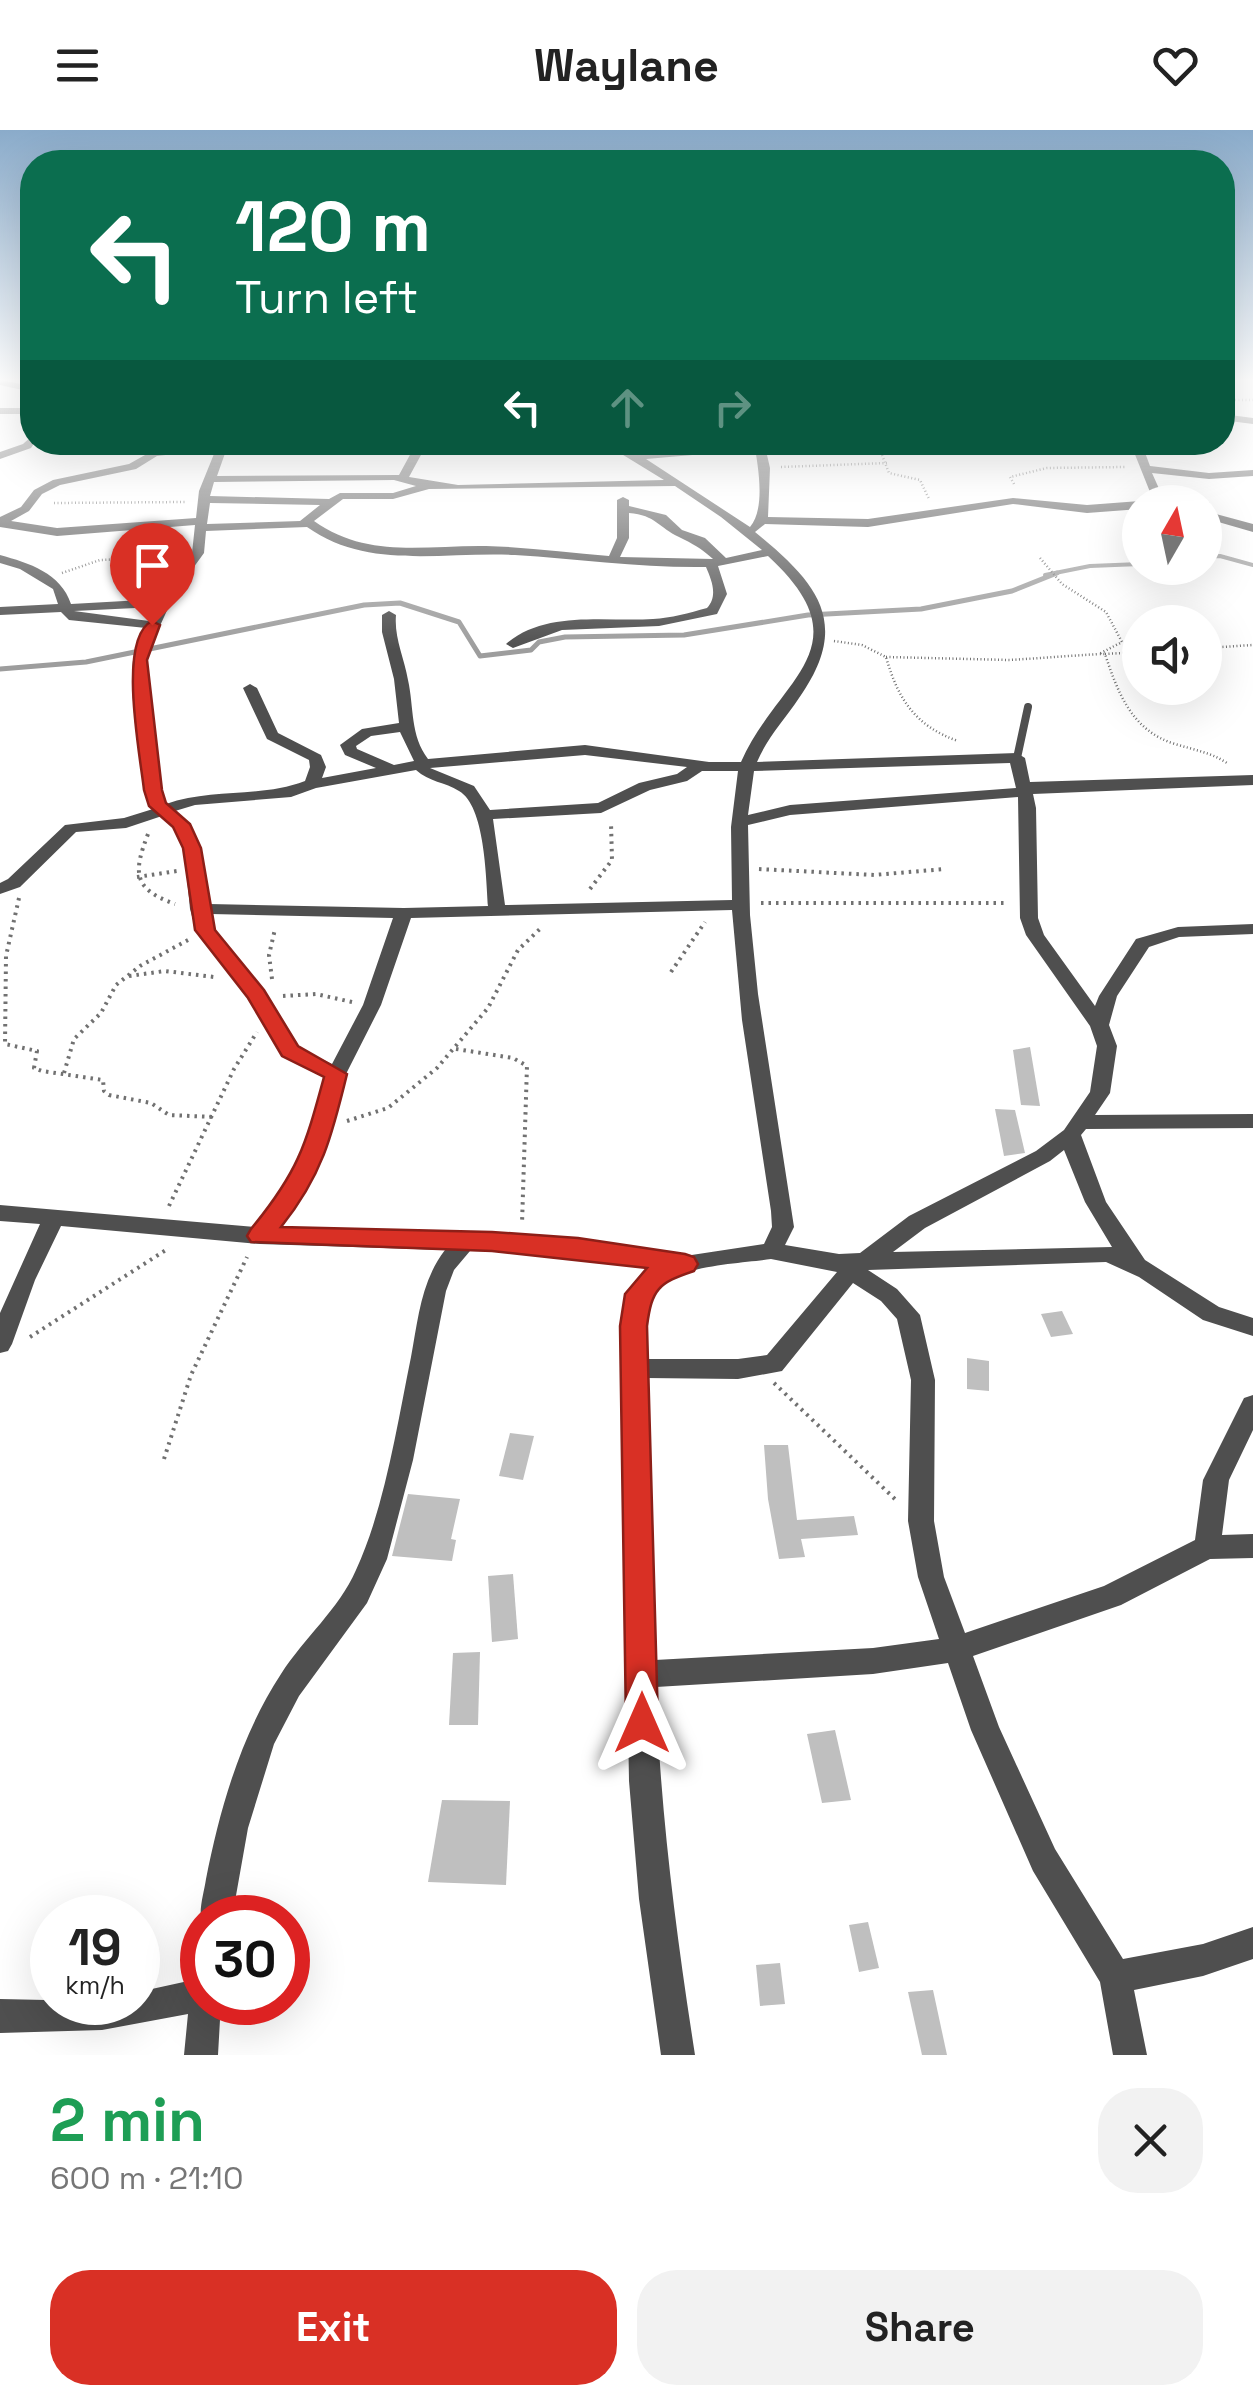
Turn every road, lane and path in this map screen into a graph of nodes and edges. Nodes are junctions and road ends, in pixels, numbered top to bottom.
1 (1148, 469) edge
2 (118, 470) edge
3 (213, 470) edge
4 (407, 470) edge
5 (655, 470) edge
6 (764, 470) edge
7 (889, 470) edge
8 (1043, 470) edge
9 (1155, 470) edge
10 (1253, 473) edge
11 (403, 478) junction
12 (210, 479) junction
13 (676, 483) junction
14 (1150, 485) edge
15 (429, 486) junction
16 (206, 500) junction
17 (327, 502) junction
18 (1043, 502) junction
19 (1122, 506) edge
20 (25, 509) junction
21 (945, 509) junction
22 (1222, 519) edge
23 (762, 520) junction
24 (308, 522) junction
25 (0, 523) edge
26 (200, 524) junction
27 (1253, 528) edge
28 (750, 532) junction
29 (772, 551) junction
30 (194, 558) junction
31 (614, 558) junction
32 (1040, 558) dead end
33 (0, 560) edge
34 (716, 561) junction
35 (28, 568) junction
36 (0, 571) edge
37 (48, 580) junction
38 (164, 603) junction
39 (64, 608) junction
40 (0, 611) edge
41 (388, 615) dead end
42 (818, 623) junction
43 (152, 625) junction
44 (514, 644) dead end
45 (1253, 645) edge
46 (1222, 647) edge
47 (1122, 653) edge
48 (1099, 654) junction
49 (1105, 654) junction
50 (886, 657) junction
51 (250, 688) dead end
52 (1028, 708) dead end
53 (406, 726) junction
54 (988, 758) junction
55 (1017, 758) junction
56 (421, 765) junction
57 (705, 765) junction
58 (747, 767) junction
59 (1235, 768) dead end
60 (393, 770) junction
61 (1253, 780) edge
62 (312, 784) junction
63 (1025, 790) junction
64 (610, 804) junction
65 (156, 812) junction
66 (483, 815) junction
67 (740, 822) junction
68 (740, 868) junction
69 (198, 869) junction
70 (945, 869) dead end
71 (29, 870) junction
72 (137, 877) junction
73 (0, 889) edge
74 (1029, 904) junction
75 (741, 905) junction
76 (199, 909) junction
77 (277, 910) junction
78 (497, 910) junction
79 (562, 910) junction
80 (404, 913) junction
81 (1253, 929) edge
82 (205, 930) junction
83 (3, 958) edge
84 (125, 977) junction
85 (258, 992) junction
86 (372, 1005) junction
87 (268, 1016) junction
88 (1100, 1025) junction
89 (456, 1048) junction
90 (336, 1074) junction
91 (63, 1075) junction
92 (214, 1116) junction
93 (1253, 1122) edge
94 (1077, 1128) junction
95 (316, 1152) junction
96 (0, 1213) edge
97 (54, 1220) junction
98 (159, 1229) junction
99 (193, 1232) junction
100 (260, 1236) junction
101 (467, 1240) junction
102 (522, 1244) junction
103 (771, 1251) junction
104 (1135, 1262) junction
105 (685, 1264) junction
106 (852, 1264) junction
107 (1253, 1328) edge
108 (8, 1345) edge
109 (635, 1368) junction
110 (761, 1368) junction
111 (1253, 1405) edge
112 (164, 1460) dead end
113 (921, 1520) junction
114 (1253, 1546) edge
115 (1207, 1547) junction
116 (958, 1648) junction
117 (642, 1674) junction
118 (219, 1895) edge
119 (1253, 1943) edge
120 (1116, 1977) junction
121 (180, 1999) edge
122 (0, 2016) edge
123 (203, 2025) edge
124 (201, 2055) edge
125 (678, 2055) edge
126 (1130, 2055) edge

1 - 14 street
2 - 20 street
3 - 12 street
4 - 11 street
5 - 13 street
6 - 23 street
7 - 21 path
8 - 18 path
9 - 10 street
11 - 12 street
11 - 15 street
12 - 16 street
13 - 15 street
13 - 28 street
15 - 17 street
16 - 17 street
16 - 20 path
16 - 26 street
17 - 24 street
18 - 19 street
18 - 21 street
20 - 25 street
21 - 23 street
22 - 27 street
23 - 28 street
24 - 26 street
24 - 31 street
25 - 26 street
26 - 30 street
28 - 29 street
29 - 34 street
29 - 42 street
30 - 37 path
30 - 38 street
31 - 34 street
31 - 34 street
32 - 48 path
33 - 35 street
34 - 44 street
35 - 36 street
35 - 37 street
37 - 39 street
38 - 39 street
38 - 43 street
39 - 40 street
39 - 43 street
41 - 53 street
42 - 50 path
42 - 58 street
43 - 65 street
45 - 46 path
47 - 49 path
48 - 49 path
48 - 50 path
49 - 59 path
50 - 54 path
51 - 62 street
52 - 55 lane
53 - 56 street
53 - 60 street
54 - 55 street
54 - 58 street
55 - 63 street
56 - 57 street
56 - 60 street
56 - 66 street
57 - 58 street
57 - 64 street
58 - 67 street
60 - 62 street
61 - 63 street
62 - 65 street
63 - 67 street
63 - 74 street
64 - 66 street
64 - 79 path
65 - 69 street
65 - 71 street
65 - 72 path
66 - 78 street
67 - 68 street
68 - 70 path
68 - 75 street
69 - 72 path
69 - 76 street
71 - 73 street
71 - 83 path
72 - 76 path
74 - 75 path
74 - 88 street
75 - 79 street
75 - 103 street
76 - 77 street
76 - 82 street
77 - 80 street
77 - 85 path
78 - 79 street
78 - 80 street
79 - 89 path
80 - 86 street
81 - 88 street
82 - 84 path
82 - 85 street
83 - 91 path
84 - 85 path
84 - 91 path
85 - 86 path
85 - 87 street
86 - 90 street
87 - 90 street
87 - 92 path
88 - 94 street
89 - 95 path
89 - 102 path
90 - 95 street
91 - 92 path
92 - 98 path
93 - 94 street
94 - 104 street
94 - 106 street
95 - 100 street
96 - 97 street
97 - 98 street
97 - 108 street
98 - 99 street
99 - 100 street
99 - 108 path
100 - 101 street
100 - 112 path
101 - 102 street
101 - 118 street
102 - 105 street
103 - 105 street
103 - 106 street
104 - 106 street
104 - 107 street
105 - 109 street
106 - 110 street
106 - 113 street
109 - 110 street
109 - 117 street
110 - 113 path
111 - 115 street
113 - 116 street
114 - 115 street
115 - 116 street
116 - 117 street
116 - 120 street
117 - 125 street
119 - 120 street
120 - 126 street
121 - 122 street
123 - 124 street

